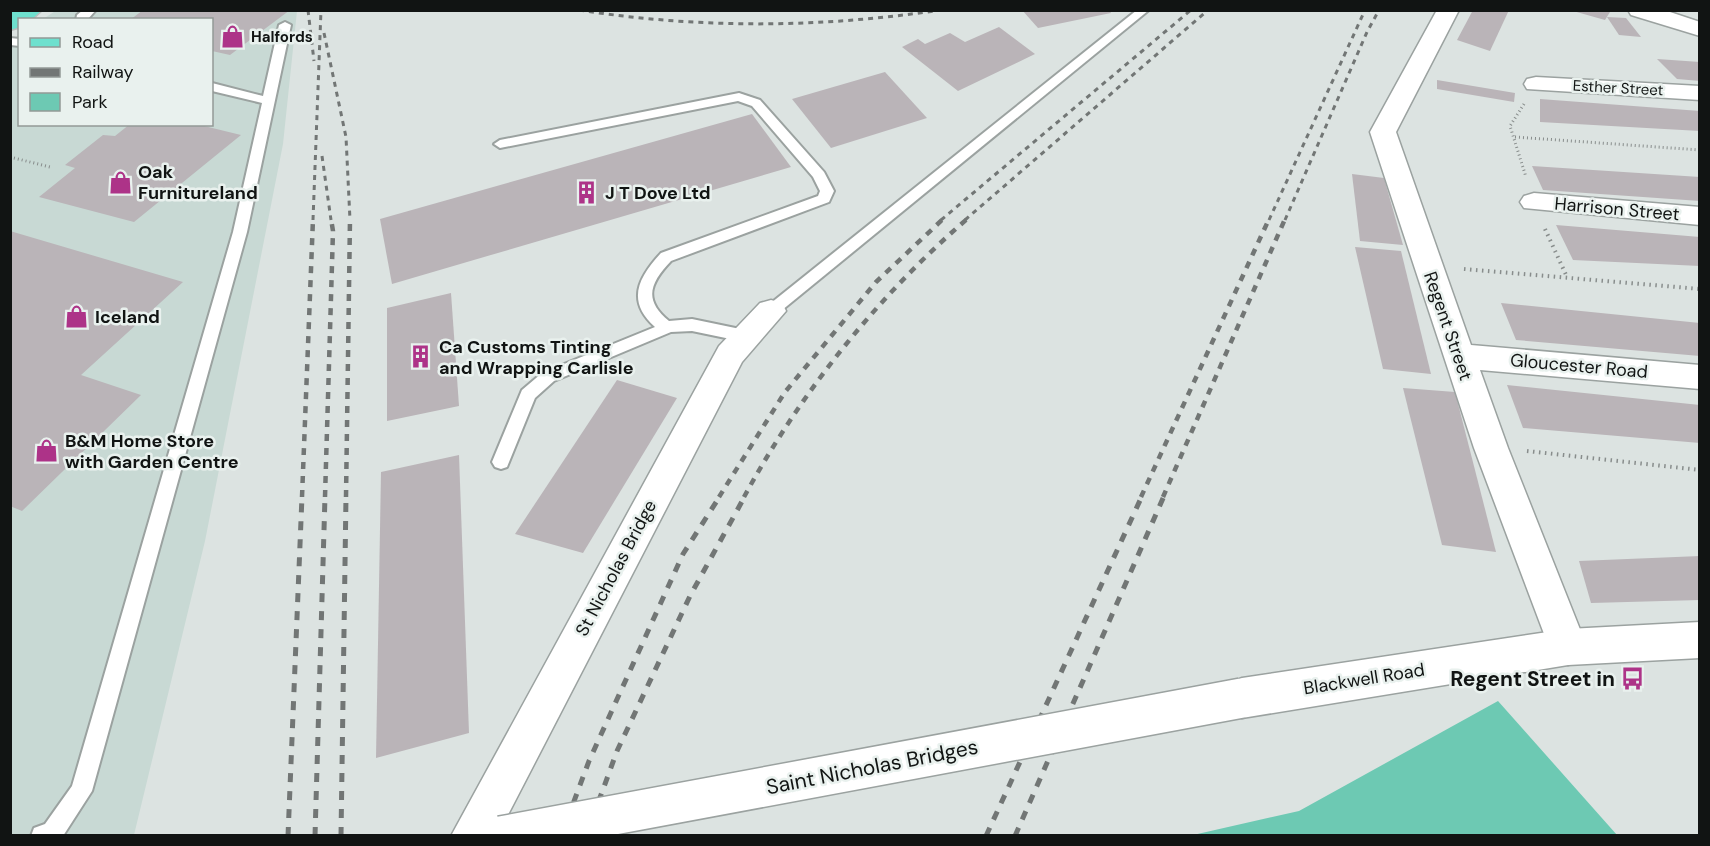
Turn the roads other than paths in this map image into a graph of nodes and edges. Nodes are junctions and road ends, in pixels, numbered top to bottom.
1 (31, 10) edge
2 (1144, 10) edge
3 (1448, 10) edge
4 (1639, 10) edge
5 (18, 18) edge
6 (285, 24) dead end
7 (1700, 28) edge
8 (1536, 84) dead end
9 (213, 87) edge
10 (1700, 93) edge
11 (268, 101) junction
12 (500, 144) dead end
13 (1534, 202) dead end
14 (1700, 216) edge
15 (771, 311) joint
16 (667, 328) junction
17 (738, 345) junction
18 (1459, 356) junction
19 (1700, 377) edge
20 (501, 462) dead end
21 (1700, 640) edge
22 (1568, 647) junction
23 (1242, 698) joint
24 (42, 836) edge
25 (473, 836) edge
26 (501, 836) edge

1 - 5 main road
2 - 15 lane
3 - 18 street, Regent Street
4 - 7 street
6 - 11 lane
8 - 10 street, Esther Street
9 - 11 lane
11 - 24 lane
12 - 16 lane
13 - 14 street, Harrison Street
15 - 17 street, St Nicholas Bridge
16 - 17 lane
16 - 20 lane
17 - 25 street, St Nicholas Bridge
18 - 19 street, Gloucester Road
18 - 22 street, Regent Street
21 - 22 street, Blackwell Road
22 - 23 street, Blackwell Road
23 - 26 street, Saint Nicholas Bridges, bridge

